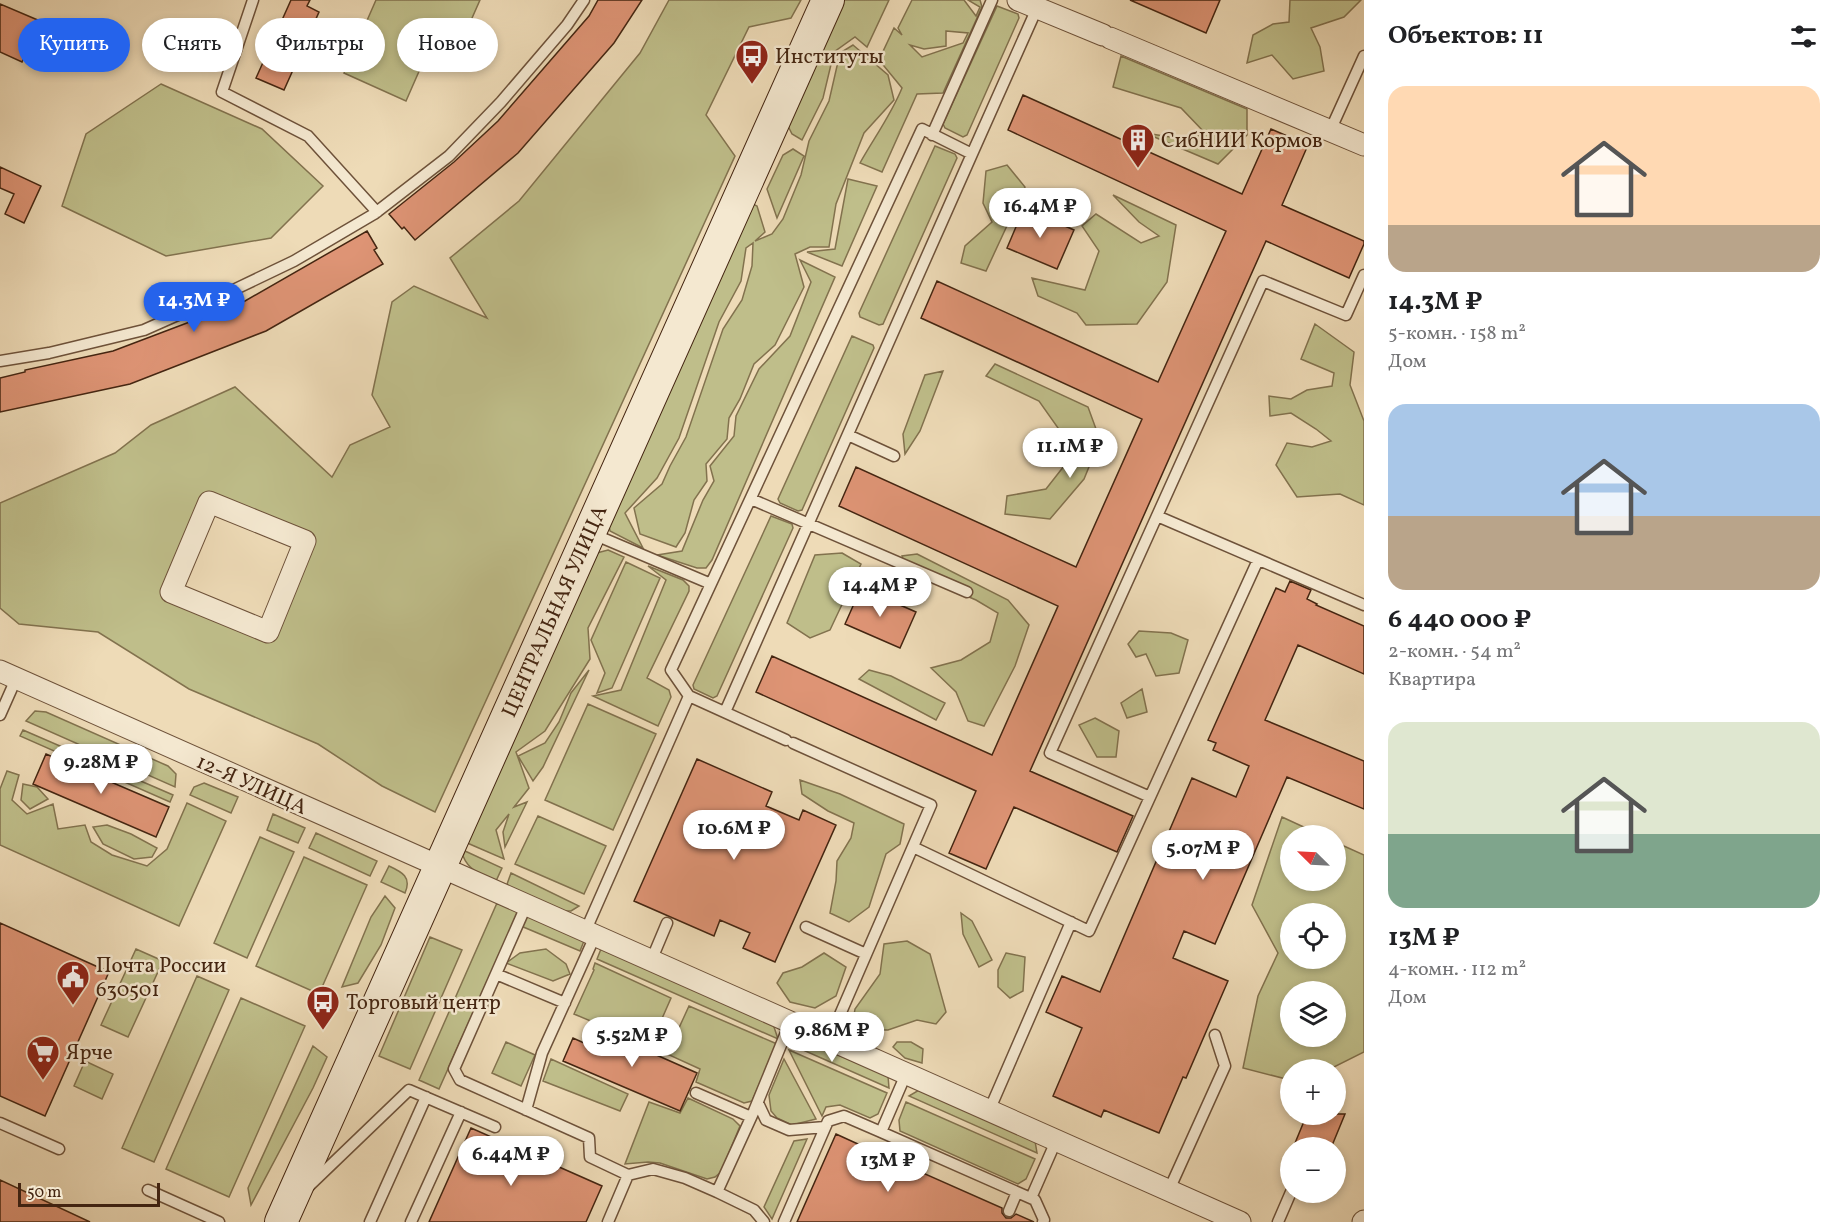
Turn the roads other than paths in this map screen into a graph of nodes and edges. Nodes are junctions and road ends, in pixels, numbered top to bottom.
1 (253, 0) edge
2 (584, 0) edge
3 (828, 0) edge
4 (992, 0) edge
5 (1032, 3) edge
6 (1364, 57) edge
7 (1330, 131) junction
8 (932, 135) junction
9 (1364, 145) edge
10 (972, 154) junction
11 (377, 212) junction
12 (1364, 275) edge
13 (3, 359) edge
14 (848, 435) junction
15 (894, 456) dead end
16 (751, 499) junction
17 (1157, 516) junction
18 (809, 523) junction
19 (590, 532) junction
20 (1258, 560) junction
21 (711, 584) junction
22 (171, 592) joint
23 (967, 592) dead end
24 (1364, 605) edge
25 (8, 675) edge
26 (689, 696) junction
27 (725, 712) junction
28 (0, 715) edge
29 (1150, 797) junction
30 (913, 847) junction
31 (439, 868) junction
32 (526, 906) junction
33 (667, 922) dead end
34 (1071, 922) junction
35 (806, 927) dead end
36 (590, 934) junction
37 (866, 954) junction
38 (651, 961) junction
39 (496, 974) junction
40 (565, 1003) junction
41 (790, 1023) junction
42 (1215, 1035) dead end
43 (829, 1040) junction
44 (906, 1074) junction
45 (696, 1093) dead end
46 (426, 1097) junction
47 (758, 1103) junction
48 (526, 1110) junction
49 (989, 1111) junction
50 (460, 1112) junction
51 (751, 1118) junction
52 (0, 1123) edge
53 (495, 1127) dead end
54 (825, 1127) junction
55 (881, 1132) junction
56 (897, 1139) junction
57 (1056, 1141) junction
58 (59, 1149) dead end
59 (889, 1158) dead end
60 (628, 1175) junction
61 (148, 1190) dead end
62 (1168, 1191) junction
63 (717, 1192) junction
64 (1017, 1192) junction
65 (1031, 1198) junction
66 (1286, 1203) edge
67 (1009, 1211) dead end
68 (284, 1215) edge
69 (219, 1222) edge
70 (370, 1222) edge
71 (411, 1222) edge
72 (608, 1222) edge
73 (764, 1222) edge
74 (784, 1222) edge
75 (1043, 1222) edge
76 (1240, 1222) edge
77 (1278, 1222) edge

1 - 11 lane
2 - 11 lane
3 - 19 main road, ЦЕНТРАЛЬНАЯ УЛИЦА
4 - 8 lane
5 - 7 street
5 - 10 lane
6 - 7 lane
7 - 9 street
8 - 10 lane
8 - 16 lane
10 - 14 lane
11 - 13 lane
12 - 17 lane
14 - 15 lane
14 - 18 lane
16 - 18 lane
16 - 21 lane
17 - 20 lane
17 - 29 lane
18 - 23 lane
18 - 27 lane
19 - 21 lane
19 - 31 main road, ЦЕНТРАЛЬНАЯ УЛИЦА
20 - 24 lane
20 - 29 lane
21 - 26 lane
22 - 22 street
25 - 28 lane
25 - 31 street, 12-Я УЛИЦА
26 - 27 lane
26 - 36 lane
27 - 30 lane
29 - 34 lane
30 - 34 lane
30 - 37 lane
31 - 32 street, 12-Я УЛИЦА
31 - 68 main road, ЦЕНТРАЛЬНАЯ УЛИЦА
32 - 36 street, 12-Я УЛИЦА
32 - 39 lane
33 - 38 lane
34 - 49 lane
35 - 37 lane
36 - 38 street, 12-Я УЛИЦА
36 - 40 lane
37 - 43 lane
38 - 41 street, 12-Я УЛИЦА
39 - 40 lane
39 - 48 lane
40 - 48 lane
41 - 43 street, 12-Я УЛИЦА
41 - 47 lane
42 - 62 lane
43 - 44 street, 12-Я УЛИЦА
44 - 49 street, 12-Я УЛИЦА
44 - 55 lane
45 - 51 lane
46 - 50 lane
46 - 68 lane
46 - 70 lane
47 - 51 lane
47 - 54 lane
48 - 60 lane
49 - 57 street, 12-Я УЛИЦА
50 - 53 lane
50 - 71 lane
51 - 63 lane
52 - 58 lane
54 - 55 lane
54 - 74 lane
55 - 56 lane
56 - 59 lane
56 - 64 lane
57 - 62 street, 12-Я УЛИЦА
57 - 65 lane
60 - 63 lane
60 - 72 lane
61 - 69 lane
62 - 76 street, 12-Я УЛИЦА
63 - 73 lane
64 - 65 lane
64 - 67 lane
65 - 75 lane
66 - 77 lane

